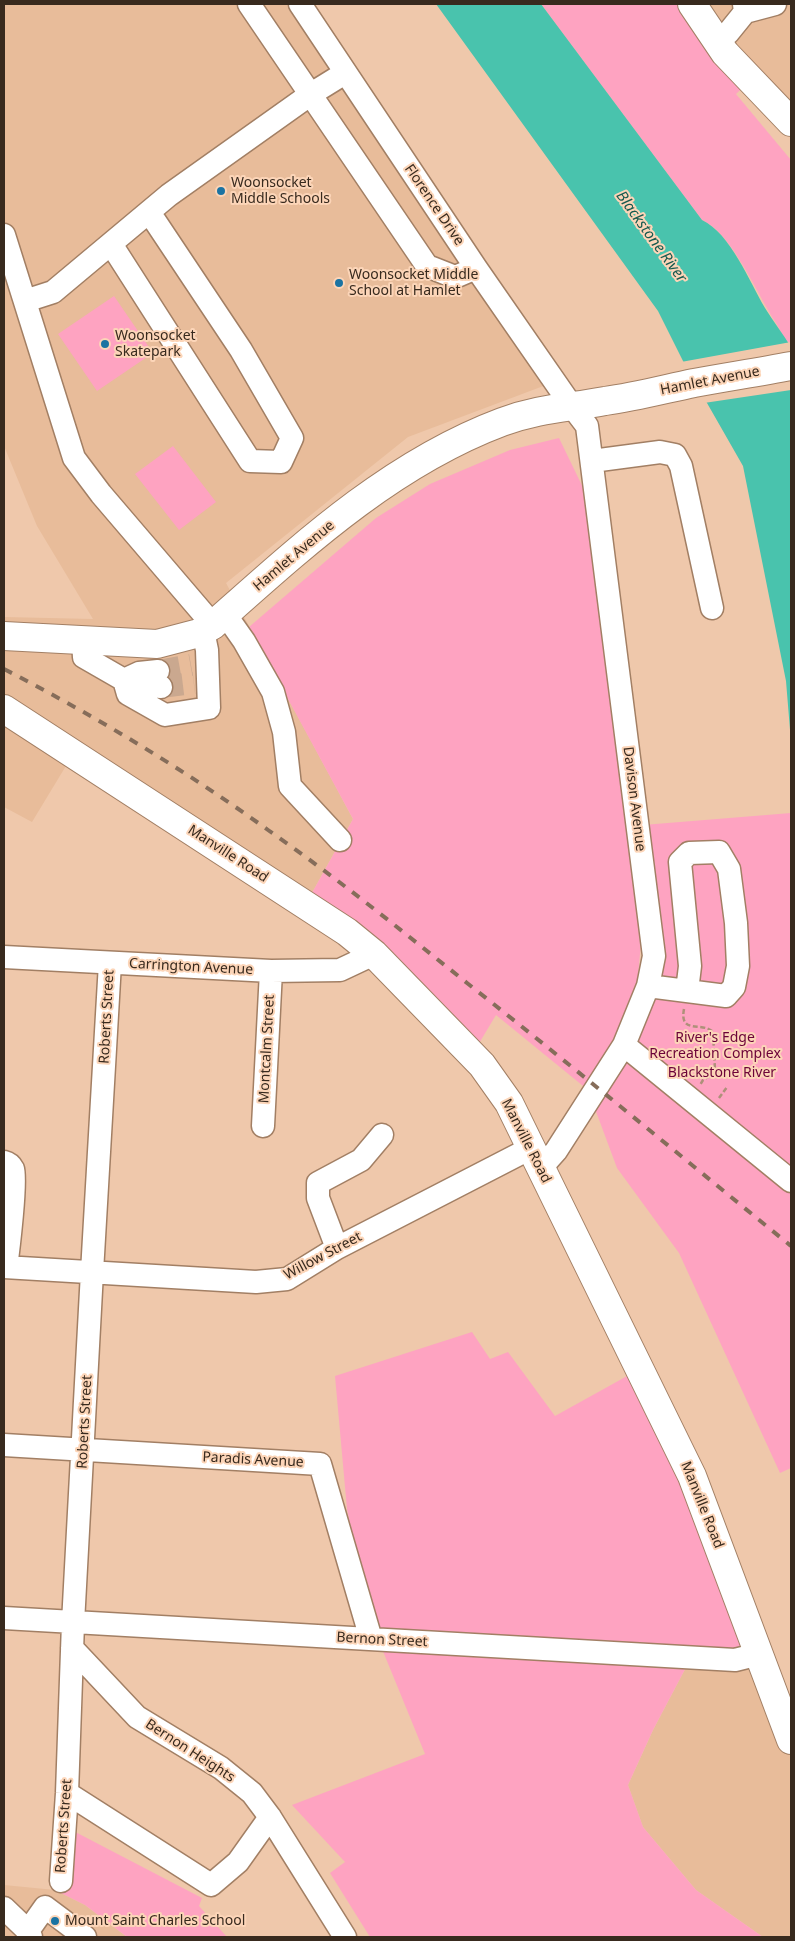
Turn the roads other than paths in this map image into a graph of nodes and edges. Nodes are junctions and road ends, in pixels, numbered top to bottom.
1 (249, 4) edge
2 (300, 4) edge
3 (692, 4) edge
4 (775, 4) edge
5 (745, 8) edge
6 (728, 33) junction
7 (345, 73) junction
8 (311, 94) junction
9 (791, 96) edge
10 (791, 122) edge
11 (149, 212) junction
12 (4, 235) edge
13 (111, 244) junction
14 (476, 268) junction
15 (25, 300) junction
16 (791, 366) edge
17 (571, 405) junction
18 (592, 461) junction
19 (712, 608) dead end
20 (214, 623) junction
21 (4, 636) edge
22 (84, 640) junction
23 (160, 679) tunnel mouth
24 (124, 680) junction
25 (4, 709) edge
26 (340, 840) dead end
27 (374, 954) junction
28 (4, 957) edge
29 (110, 963) junction
30 (271, 971) junction
31 (648, 986) junction
32 (687, 991) junction
33 (624, 1045) junction
34 (263, 1126) dead end
35 (382, 1135) dead end
36 (536, 1159) junction
37 (4, 1162) edge
38 (791, 1181) edge
39 (337, 1248) junction
40 (5, 1267) edge
41 (92, 1272) junction
42 (4, 1445) edge
43 (84, 1450) junction
44 (4, 1618) edge
45 (73, 1623) junction
46 (371, 1639) junction
47 (72, 1648) junction
48 (758, 1654) junction
49 (791, 1740) edge
50 (67, 1794) junction
51 (270, 1818) junction
52 (61, 1881) dead end
53 (4, 1908) edge
54 (30, 1934) edge
55 (84, 1937) edge
56 (345, 1937) edge

1 - 8 street
2 - 7 street, Florence Drive
3 - 6 main road
3 - 10 main road
4 - 5 street
5 - 6 street
6 - 9 main road
7 - 8 street
7 - 14 street, Florence Drive
8 - 11 street
8 - 14 street
11 - 13 street
11 - 13 street
12 - 15 street
13 - 15 street
14 - 17 street, Florence Drive
15 - 20 street
16 - 17 main road, Hamlet Avenue
17 - 18 street, Davison Avenue
17 - 20 main road, Hamlet Avenue
18 - 19 street
18 - 31 street, Davison Avenue
20 - 22 main road, Hamlet Avenue
20 - 24 street
20 - 26 street
21 - 22 main road, Hamlet Avenue
22 - 24 street
23 - 24 street
25 - 27 main road, Manville Road
27 - 30 street, Carrington Avenue
27 - 36 main road, Manville Road
28 - 29 street, Carrington Avenue
29 - 30 street, Carrington Avenue
29 - 41 street, Roberts Street
30 - 34 street, Montcalm Street
31 - 32 street
31 - 33 street, Davison Avenue
32 - 32 street
33 - 36 street, Davison Avenue
33 - 38 street
35 - 39 street
36 - 39 street, Willow Street
36 - 48 main road, Manville Road
37 - 40 street
39 - 41 street, Willow Street
40 - 41 street, Willow Street
41 - 43 street, Roberts Street
42 - 43 street, Paradis Avenue
43 - 45 street, Roberts Street
43 - 46 street, Paradis Avenue
44 - 45 street, Bernon Street
45 - 46 street, Bernon Street
45 - 47 street, Roberts Street
46 - 48 street, Bernon Street
47 - 50 street, Roberts Street
47 - 51 street, Bernon Heights
48 - 49 main road, Manville Road
50 - 51 street
50 - 52 street, Roberts Street
51 - 56 street, Bernon Heights
53 - 54 street
54 - 55 street

